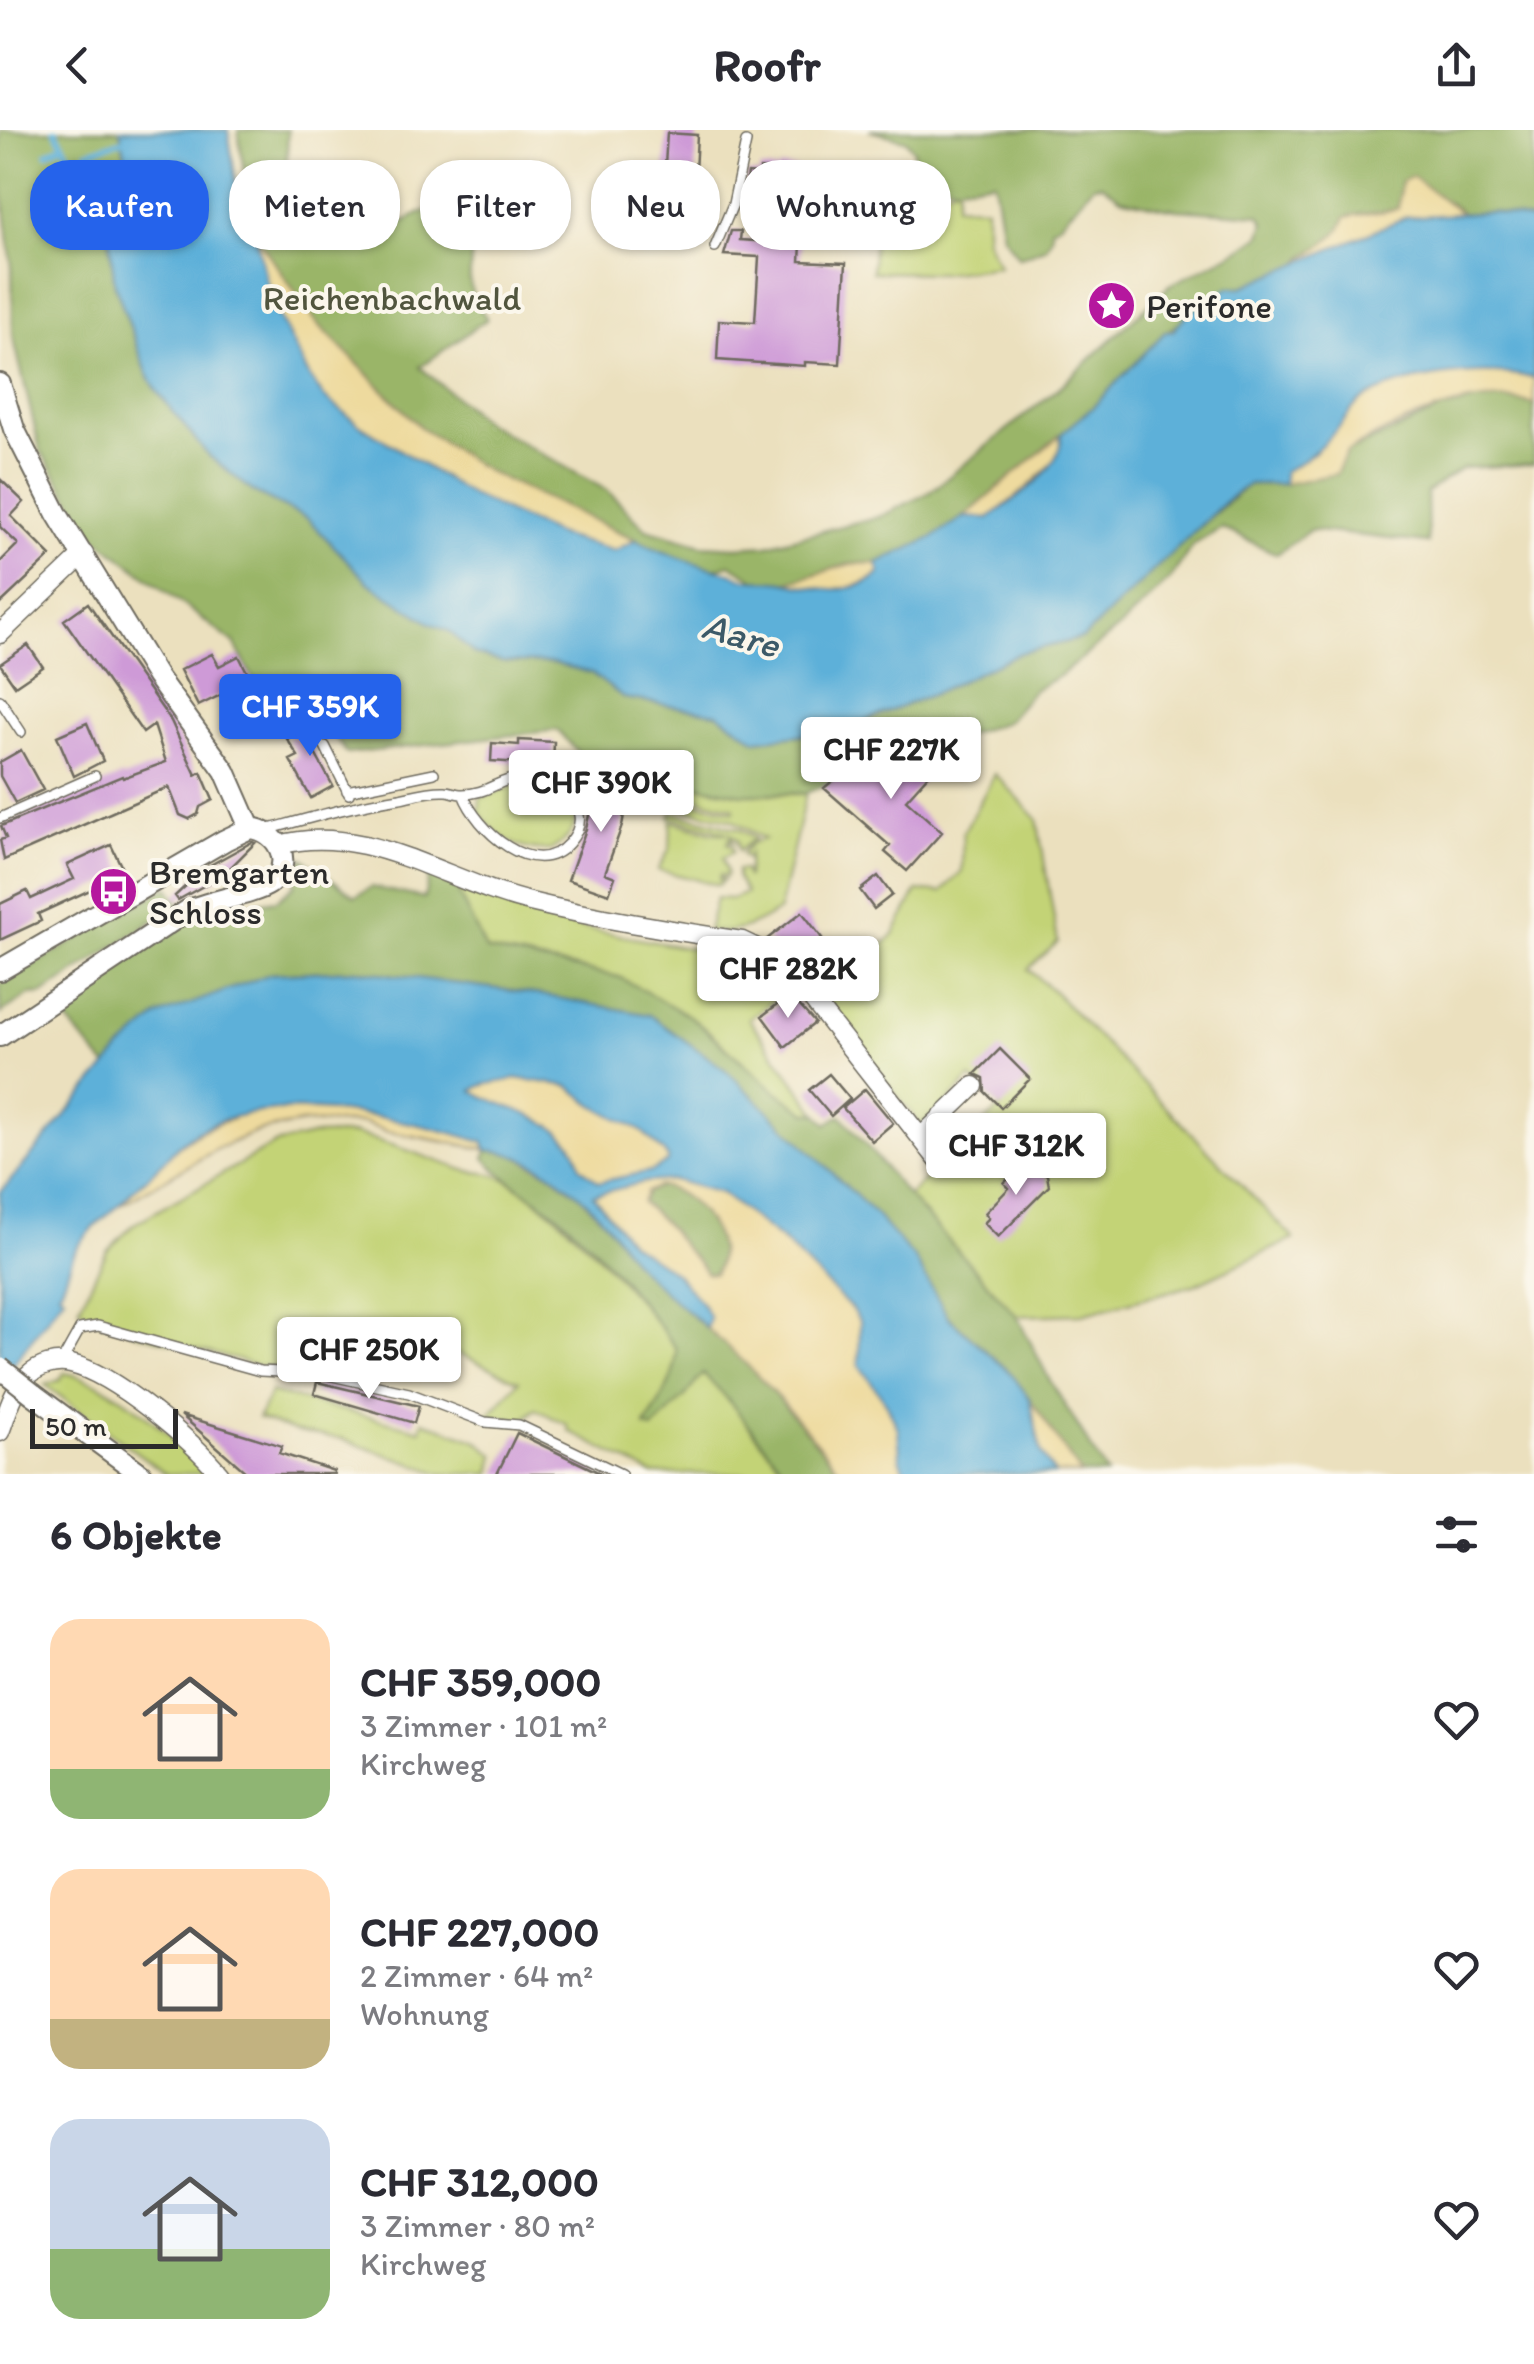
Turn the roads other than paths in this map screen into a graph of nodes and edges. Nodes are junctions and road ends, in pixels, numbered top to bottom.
1 (746, 142) dead end
2 (720, 237) edge
3 (2, 398) edge
4 (84, 554) junction
5 (0, 634) edge
6 (0, 700) edge
7 (21, 732) dead end
8 (325, 746) dead end
9 (434, 773) dead end
10 (94, 776) dead end
11 (347, 791) junction
12 (463, 794) junction
13 (354, 805) junction
14 (0, 818) edge
15 (264, 835) junction
16 (0, 970) edge
17 (0, 1036) edge
18 (974, 1086) dead end
19 (921, 1138) junction
20 (942, 1165) dead end
21 (62, 1362) junction
22 (0, 1368) edge
23 (0, 1432) edge
24 (141, 1474) edge
25 (220, 1474) edge
26 (621, 1474) edge

1 - 2 lane
3 - 4 street
4 - 5 street
4 - 15 street
6 - 7 lane
8 - 11 lane
9 - 11 lane
10 - 14 lane
11 - 13 lane
12 - 12 lane
12 - 13 lane
13 - 15 lane
15 - 16 street
15 - 17 street
15 - 19 street
18 - 19 street
19 - 20 street
21 - 23 street
21 - 25 street
21 - 26 lane
22 - 24 street, bridge

